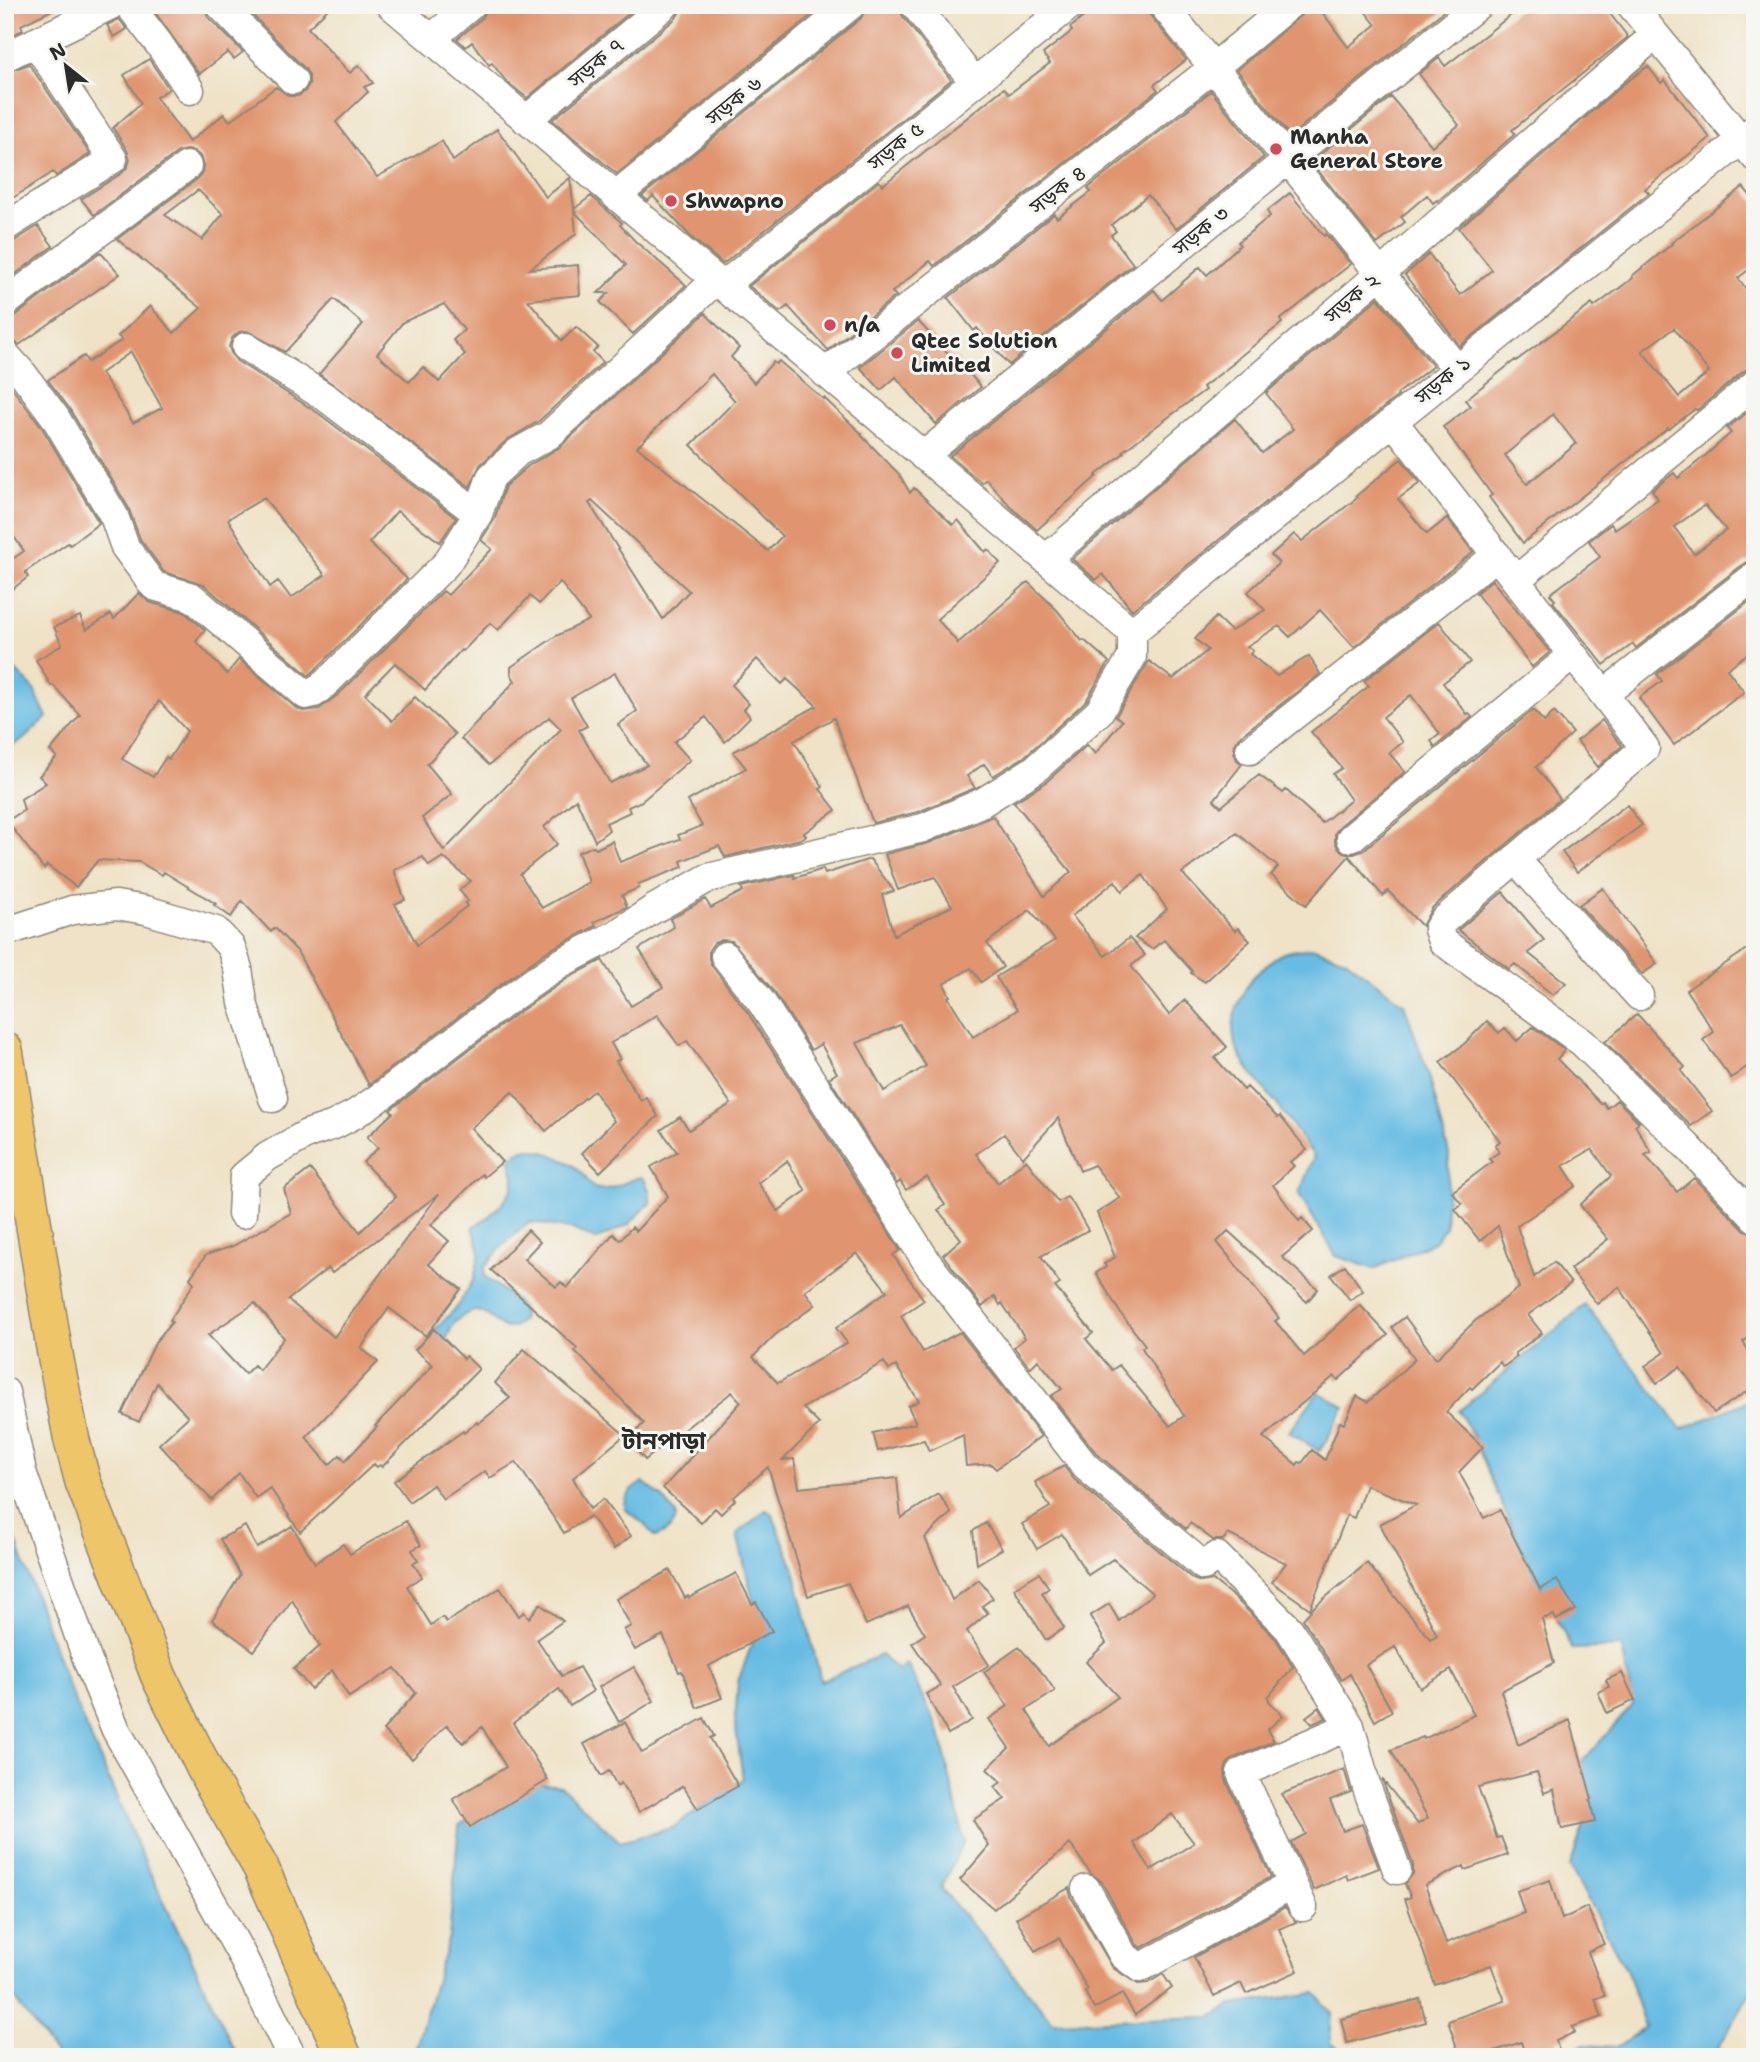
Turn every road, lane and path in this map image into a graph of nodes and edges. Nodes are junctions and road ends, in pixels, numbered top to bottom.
1 (111, 5) edge
2 (129, 5) edge
3 (220, 5) edge
4 (391, 5) edge
5 (471, 5) edge
6 (666, 5) edge
7 (851, 5) edge
8 (915, 5) edge
9 (1070, 5) edge
10 (1163, 5) edge
11 (1289, 5) edge
12 (1478, 5) edge
13 (1631, 5) edge
14 (1655, 35) junction
15 (431, 39) junction
16 (35, 42) junction
17 (5, 57) edge
18 (1213, 68) junction
19 (293, 80) dead end
20 (974, 82) junction
21 (190, 90) dead end
22 (526, 120) junction
23 (1750, 142) edge
24 (1289, 161) junction
25 (187, 166) dead end
26 (617, 196) junction
27 (5, 227) edge
28 (1380, 274) junction
29 (720, 283) junction
30 (5, 303) edge
31 (246, 347) dead end
32 (5, 354) edge
33 (1457, 369) junction
34 (825, 373) junction
35 (1755, 384) edge
36 (1393, 421) junction
37 (923, 456) junction
38 (478, 514) junction
39 (1497, 555) junction
40 (1046, 559) junction
41 (1755, 576) edge
42 (1516, 580) junction
43 (1132, 632) junction
44 (1573, 654) junction
45 (1604, 695) junction
46 (1250, 750) dead end
47 (1351, 838) dead end
48 (1515, 859) junction
49 (5, 932) edge
50 (725, 956) dead end
51 (1639, 996) dead end
52 (5, 1050) edge
53 (273, 1098) dead end
54 (242, 1214) dead end
55 (1755, 1218) edge
56 (5, 1392) edge
57 (1350, 1726) junction
58 (1397, 1870) dead end
59 (1087, 1888) dead end
60 (302, 1957) junction
61 (292, 2057) edge
62 (344, 2057) edge
63 (363, 2057) edge

1 - 16 street
2 - 21 street
3 - 19 street
4 - 15 street
5 - 15 street
6 - 22 street, সড়ক ৭
7 - 26 street, সড়ক ৬
8 - 20 street
9 - 20 street, সড়ক ৫
10 - 18 street
11 - 18 street, সড়ক ৪
12 - 24 street, সড়ক ৩
13 - 14 street
14 - 23 street
14 - 28 street, সড়ক ২
15 - 22 street
16 - 17 street
16 - 27 street
18 - 24 street
18 - 34 street, সড়ক ৪
20 - 29 street, সড়ক ৫
22 - 26 street
23 - 33 street, সড়ক ১
24 - 28 street
24 - 37 street, সড়ক ৩
25 - 30 street
26 - 29 street
28 - 33 street
28 - 40 street, সড়ক ২
29 - 34 street
29 - 38 street, সড়ক ৫
31 - 38 street
32 - 38 street, সড়ক ৫
33 - 36 street, সড়ক ১
34 - 37 street
35 - 42 street
36 - 39 street
36 - 43 street, সড়ক ১
37 - 40 street
39 - 42 street
39 - 46 street
40 - 43 street
41 - 45 street
42 - 44 street
43 - 54 street
44 - 45 street
44 - 47 street
45 - 48 street
48 - 51 street
48 - 55 street
49 - 53 street
50 - 57 street
52 - 60 main road
56 - 61 street
57 - 58 street
57 - 59 street
60 - 62 main road
60 - 63 main road

